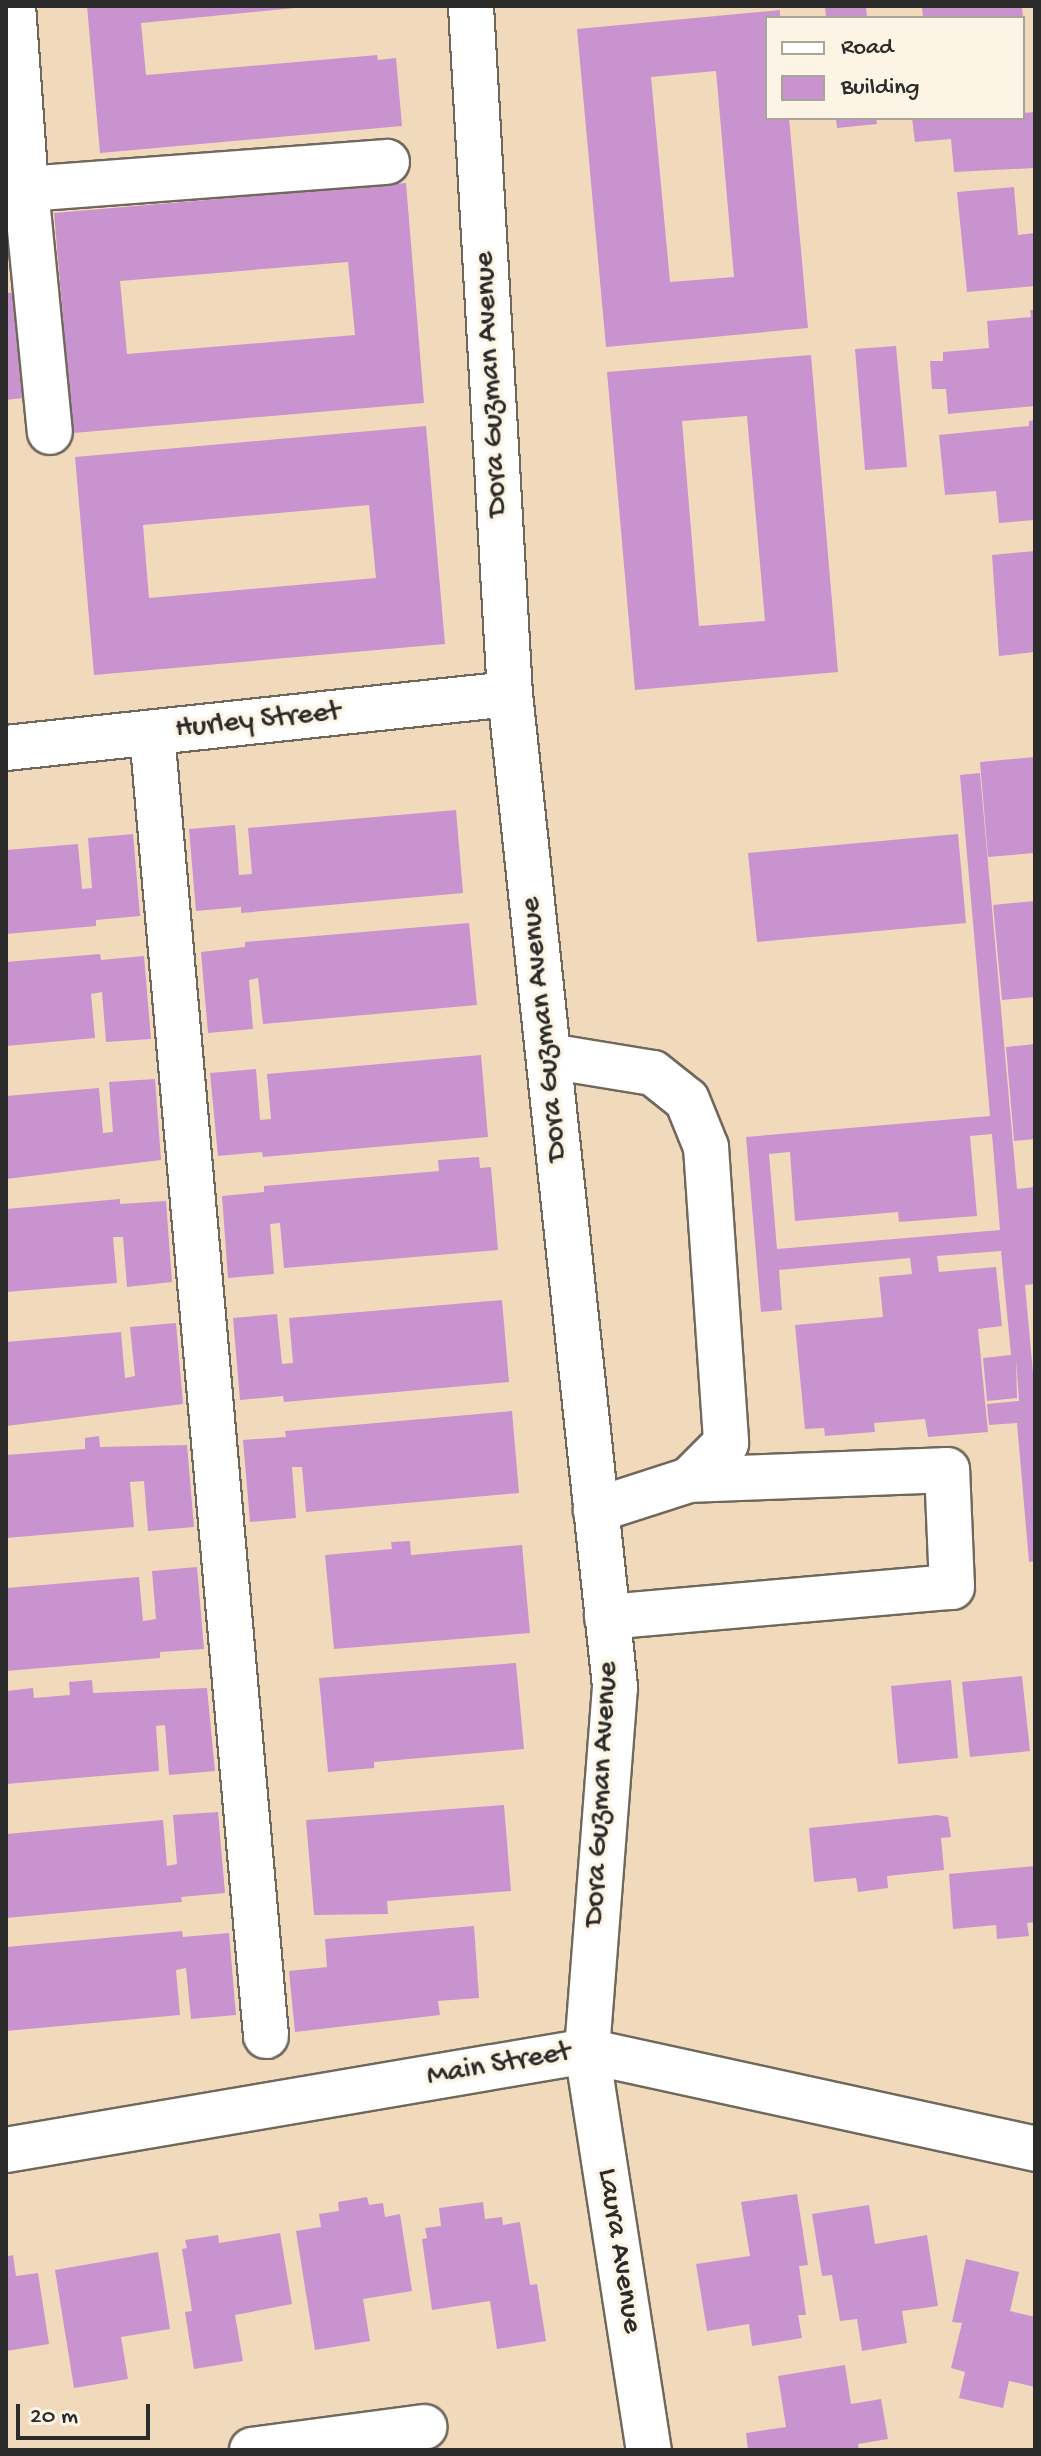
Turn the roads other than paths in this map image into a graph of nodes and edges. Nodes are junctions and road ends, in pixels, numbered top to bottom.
1 (13, 6) edge
2 (471, 6) edge
3 (387, 162) dead end
4 (16, 190) edge
5 (50, 432) dead end
6 (510, 694) junction
7 (152, 733) junction
8 (6, 748) edge
9 (549, 1056) junction
10 (689, 1480) junction
11 (596, 1510) junction
12 (607, 1617) junction
13 (266, 2036) dead end
14 (587, 2051) junction
15 (1035, 2149) edge
16 (6, 2150) edge
17 (424, 2427) dead end
18 (252, 2450) edge
19 (649, 2450) edge

1 - 4 street
2 - 6 street, Dora Guzman Avenue
3 - 4 street
4 - 5 street
6 - 7 street, Hurley Street
6 - 9 street, Dora Guzman Avenue
7 - 8 street, Hurley Street
7 - 13 street
9 - 10 street
9 - 11 street, Dora Guzman Avenue
10 - 11 street
10 - 12 street
11 - 12 street, Dora Guzman Avenue
12 - 14 street, Dora Guzman Avenue
14 - 15 street, Main Street
14 - 16 street, Main Street
14 - 19 street, Laura Avenue
17 - 18 street

